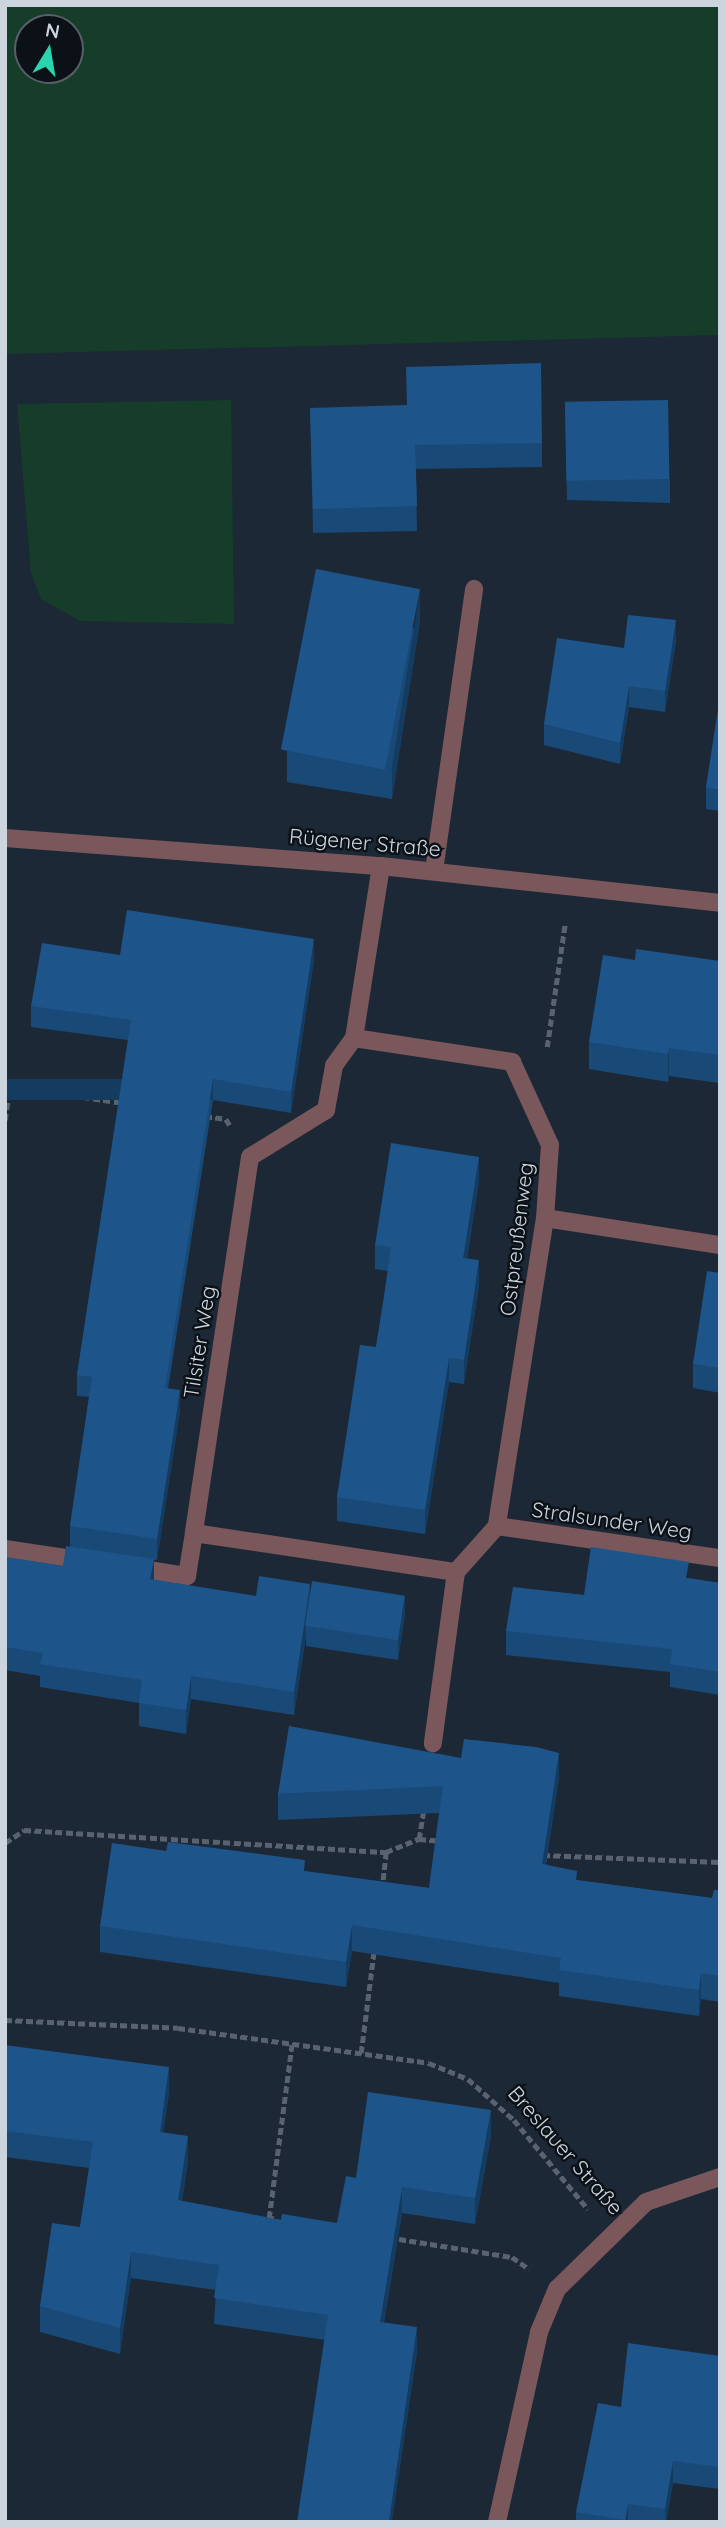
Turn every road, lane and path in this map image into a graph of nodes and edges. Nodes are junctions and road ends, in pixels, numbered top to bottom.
1 (474, 590) dead end
2 (5, 838) edge
3 (381, 866) junction
4 (434, 871) junction
5 (571, 884) junction
6 (720, 903) edge
7 (354, 1038) junction
8 (512, 1062) junction
9 (131, 1104) edge
10 (199, 1115) edge
11 (5, 1120) edge
12 (250, 1157) junction
13 (545, 1218) junction
14 (720, 1245) edge
15 (497, 1526) junction
16 (194, 1533) junction
17 (5, 1549) edge
18 (720, 1558) edge
19 (456, 1572) junction
20 (433, 1743) joint
21 (419, 1839) junction
22 (445, 1842) edge
23 (5, 1843) edge
24 (386, 1852) junction
25 (535, 1854) edge
26 (720, 1862) edge
27 (383, 1880) edge
28 (375, 1939) edge
29 (5, 2020) edge
30 (292, 2043) junction
31 (361, 2053) junction
32 (720, 2178) edge
33 (282, 2220) edge
34 (610, 2235) junction
35 (399, 2239) edge
36 (557, 2289) junction
37 (497, 2522) edge

1 - 4 street
2 - 3 street, Rügener Straße
3 - 4 street, Rügener Straße
3 - 7 street
4 - 5 street, Rügener Straße
5 - 6 street, Rügener Straße
5 - 8 path
7 - 8 street
7 - 12 street
8 - 13 street, Ostpreußenweg
9 - 11 path
10 - 12 path
12 - 16 street, Tilsiter Weg
13 - 14 street
13 - 15 street, Ostpreußenweg
15 - 18 street, Stralsunder Weg
15 - 19 street
16 - 17 street, Tilsiter Weg
16 - 19 street
19 - 20 street
20 - 21 path
21 - 22 path
21 - 24 path
23 - 24 path
24 - 27 path
25 - 26 path
28 - 31 path
29 - 30 path, Breslauer Straße
30 - 31 path, Breslauer Straße
30 - 33 path
31 - 34 path, Breslauer Straße
32 - 34 street, Breslauer Straße
34 - 36 street, Breslauer Straße
35 - 36 path
36 - 37 street, Breslauer Straße

